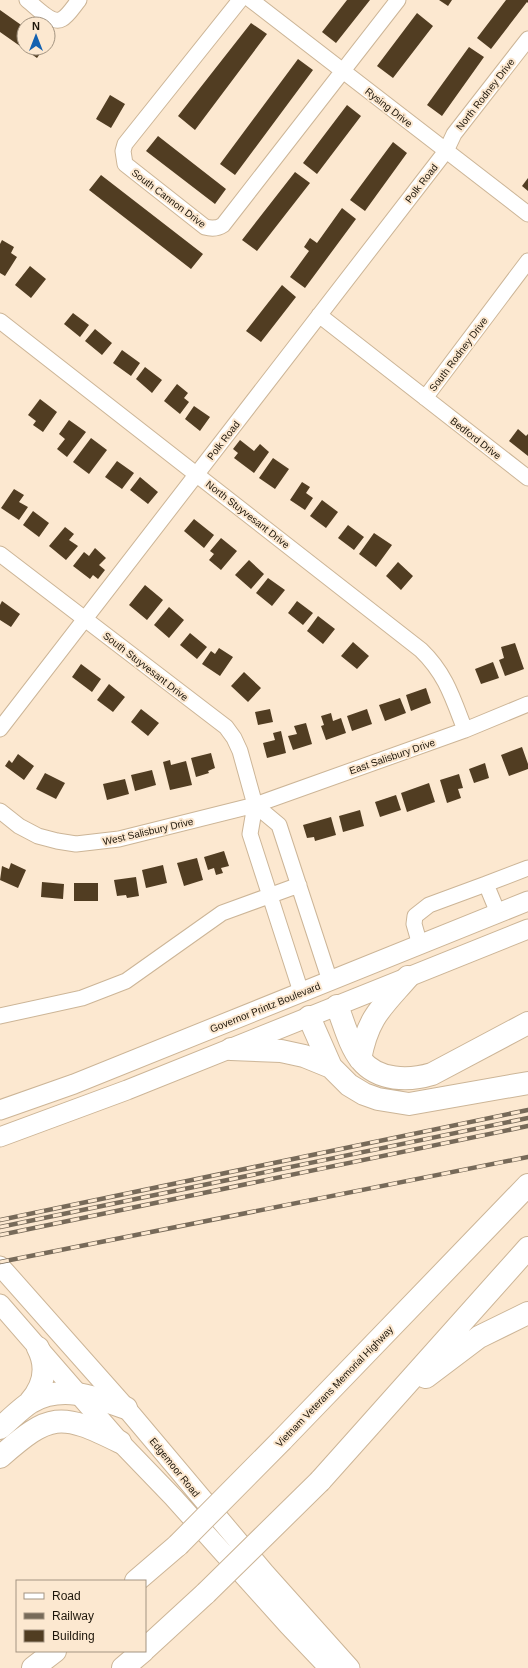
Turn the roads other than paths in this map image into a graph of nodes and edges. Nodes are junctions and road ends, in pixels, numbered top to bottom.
1 (27, 0) edge
2 (79, 0) edge
3 (240, 0) edge
4 (251, 0) edge
5 (398, 0) edge
6 (528, 39) edge
7 (343, 71) junction
8 (446, 151) junction
9 (528, 214) edge
10 (528, 261) edge
11 (319, 315) junction
12 (0, 321) edge
13 (425, 398) junction
14 (196, 474) junction
15 (528, 478) edge
16 (0, 554) edge
17 (85, 619) junction
18 (528, 704) edge
19 (0, 729) edge
20 (465, 730) junction
21 (255, 804) junction
22 (0, 811) edge
23 (528, 868) edge
24 (486, 884) junction
25 (299, 885) junction
26 (270, 895) junction
27 (528, 901) edge
28 (498, 913) junction
29 (528, 929) edge
30 (420, 945) junction
31 (408, 977) junction
32 (330, 981) junction
33 (301, 992) junction
34 (337, 1006) junction
35 (0, 1016) edge
36 (309, 1017) junction
37 (528, 1023) edge
38 (231, 1049) junction
39 (360, 1059) junction
40 (331, 1068) junction
41 (528, 1083) edge
42 (0, 1110) edge
43 (0, 1137) edge
44 (528, 1185) edge
45 (528, 1248) edge
46 (0, 1266) edge
47 (0, 1304) edge
48 (528, 1313) edge
49 (38, 1348) junction
50 (79, 1393) junction
51 (30, 1402) junction
52 (387, 1406) junction
53 (126, 1408) junction
54 (0, 1428) edge
55 (120, 1442) junction
56 (0, 1457) edge
57 (137, 1580) edge
58 (288, 1625) junction
59 (146, 1648) edge
60 (54, 1652) edge
61 (142, 1652) edge
62 (33, 1668) edge
63 (123, 1668) edge
64 (320, 1668) edge
65 (329, 1668) edge
66 (350, 1668) edge

1 - 2 street
3 - 7 street, South Cannon Drive
4 - 7 street, Rysing Drive
5 - 7 street, South Cannon Drive
6 - 8 street, North Rodney Drive
7 - 8 street, Rysing Drive
8 - 9 street, Rysing Drive
8 - 11 street, Polk Road
10 - 13 street, South Rodney Drive
11 - 13 street, South Rodney Drive
11 - 14 street, Polk Road
12 - 14 street, North Stuyvesant Drive
13 - 15 street, Bedford Drive
14 - 17 street, Polk Road
14 - 20 street, North Stuyvesant Drive
16 - 17 street, South Stuyvesant Drive
17 - 19 street, Polk Road
17 - 21 street, South Stuyvesant Drive
18 - 20 street, East Salisbury Drive
20 - 21 street, East Salisbury Drive
21 - 22 street, West Salisbury Drive
21 - 25 street
21 - 26 street, South Stuyvesant Drive
23 - 24 street
24 - 28 street
24 - 30 street
25 - 26 street
25 - 32 street
26 - 33 street, South Stuyvesant Drive
26 - 35 street
27 - 28 main road, Governor Printz Boulevard
28 - 30 main road, Governor Printz Boulevard
29 - 31 main road
30 - 32 main road, Governor Printz Boulevard
31 - 34 main road
31 - 39 highway
32 - 33 main road, Governor Printz Boulevard
32 - 34 main road
33 - 36 main road, South Stuyvesant Drive
33 - 42 main road, Governor Printz Boulevard
34 - 36 main road
34 - 39 highway
36 - 38 main road
36 - 40 highway
37 - 39 highway
38 - 40 highway
38 - 43 main road
40 - 41 highway
44 - 57 highway, Vietnam Veterans Memorial Highway, bridge
45 - 52 highway
46 - 53 main road, Edgemoor Road
47 - 49 main road, Edgemoor Road
48 - 52 highway
49 - 50 main road, Edgemoor Road
49 - 51 highway
50 - 51 highway
50 - 53 highway
50 - 55 main road, Edgemoor Road
51 - 54 highway
52 - 59 highway, bridge
53 - 66 main road, Edgemoor Road
55 - 56 highway
55 - 58 main road, Edgemoor Road
58 - 64 main road
58 - 65 main road, Edgemoor Road
60 - 62 highway
61 - 63 highway

